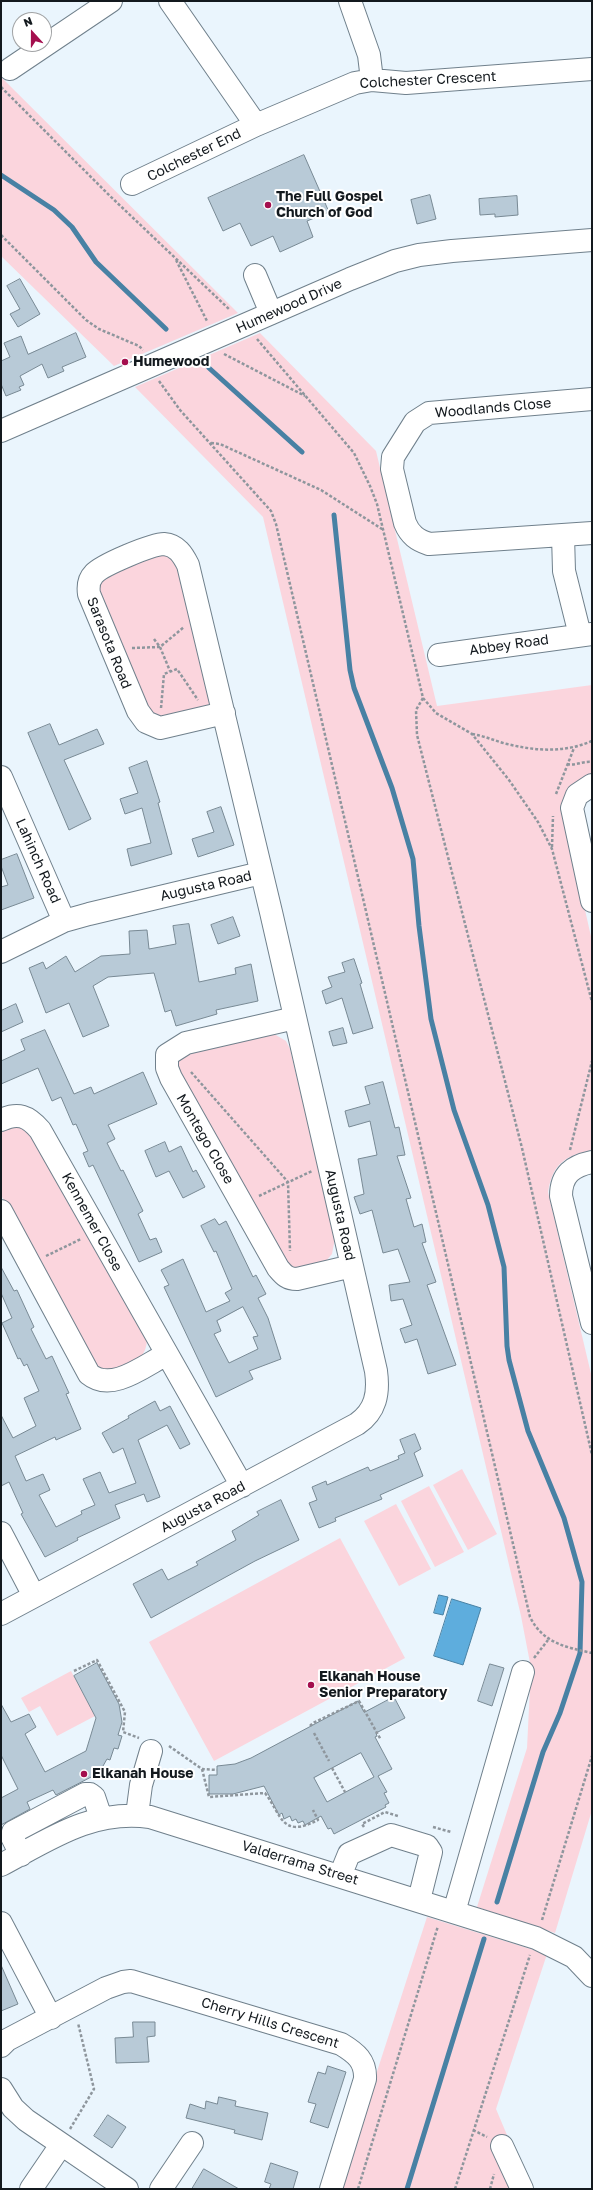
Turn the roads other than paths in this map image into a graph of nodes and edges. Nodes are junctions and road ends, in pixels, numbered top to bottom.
1 (111, 1) edge
2 (170, 1) edge
3 (350, 1) edge
4 (592, 69) edge
5 (6, 78) edge
6 (372, 80) junction
7 (256, 125) junction
8 (132, 184) dead end
9 (592, 240) edge
10 (255, 275) dead end
11 (271, 313) junction
12 (592, 399) edge
13 (1, 431) edge
14 (592, 533) edge
15 (563, 535) junction
16 (586, 635) edge
17 (439, 654) dead end
18 (217, 715) junction
19 (1, 778) edge
20 (592, 785) edge
21 (261, 873) junction
22 (592, 901) edge
23 (64, 921) junction
24 (1, 952) edge
25 (295, 1018) junction
26 (1, 1120) edge
27 (592, 1162) edge
28 (1, 1211) edge
29 (352, 1266) junction
30 (591, 1310) edge
31 (167, 1354) junction
32 (242, 1486) junction
33 (1, 1533) edge
34 (34, 1596) junction
35 (1, 1614) edge
36 (523, 1672) dead end
37 (154, 1745) road end
38 (137, 1815) junction
39 (1, 1865) edge
40 (340, 1876) junction
41 (419, 1900) junction
42 (449, 1910) junction
43 (1, 1923) edge
44 (592, 1976) edge
45 (51, 2018) junction
46 (1, 2046) edge
47 (1, 2089) edge
48 (192, 2143) dead end
49 (61, 2145) junction
50 (502, 2146) dead end
51 (30, 2189) edge
52 (127, 2189) edge
53 (161, 2189) edge
54 (332, 2189) edge
55 (522, 2189) edge

1 - 5 street
2 - 7 street
3 - 6 street
4 - 6 street, Colchester Crescent
6 - 7 street, Colchester Crescent
7 - 8 street, Colchester End
9 - 11 street, Humewood Drive
10 - 11 street
11 - 13 street, Humewood Drive
12 - 15 street, Woodlands Close
14 - 15 street, Woodlands Close
15 - 16 street, Abbey Road
16 - 17 street, Abbey Road
18 - 18 street, Sarasota Road
18 - 21 street, Sarasota Road
19 - 23 street, Lahinch Road
20 - 22 street
21 - 23 street, Augusta Road
21 - 25 street, Augusta Road
23 - 24 street, Augusta Road
25 - 29 street, Augusta Road
25 - 29 street, Montego Close
26 - 31 street, Kennemer Close
27 - 30 street
28 - 31 street
29 - 32 street, Augusta Road
31 - 32 street, Kennemer Close
32 - 34 street, Augusta Road
33 - 34 street
34 - 35 street, Augusta Road
36 - 42 street
37 - 38 street
38 - 39 street, Valderrama Street
38 - 40 street, Valderrama Street
40 - 41 street, Valderrama Street
40 - 41 street
41 - 42 street, Valderrama Street
42 - 44 street, Valderrama Street
43 - 45 street
45 - 46 street, Cherry Hills Crescent
45 - 54 street, Cherry Hills Crescent
47 - 49 street
48 - 53 street
49 - 51 street
49 - 52 street
50 - 55 street

